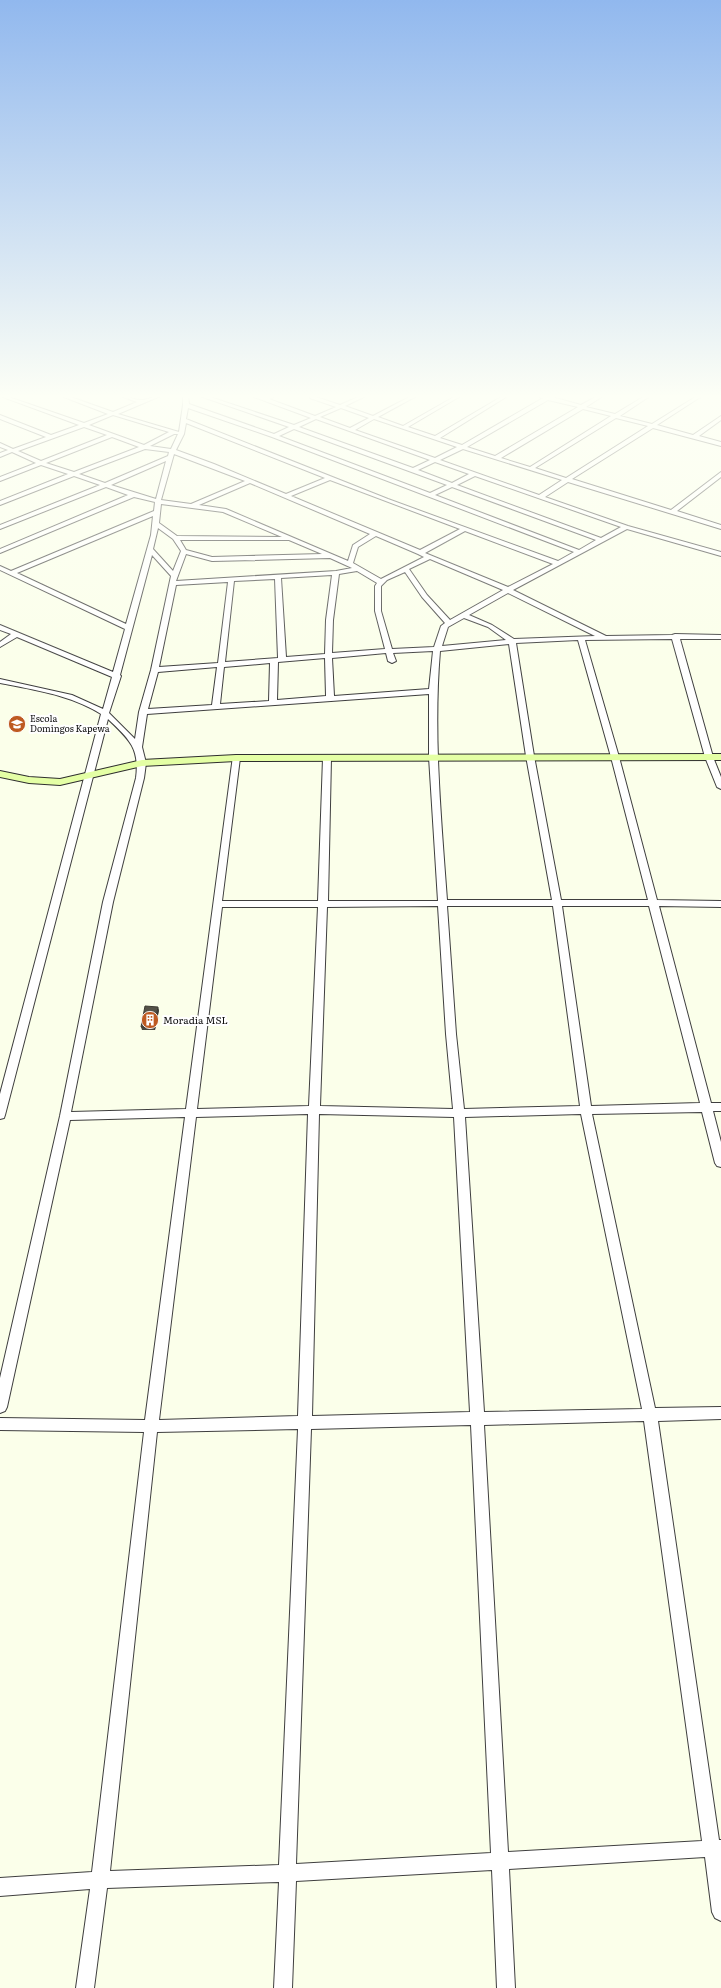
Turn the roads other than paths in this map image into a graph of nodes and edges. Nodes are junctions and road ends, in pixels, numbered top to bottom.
1 (42, 487) edge
2 (102, 487) edge
3 (106, 487) edge
4 (162, 487) edge
5 (237, 487) edge
6 (264, 487) edge
7 (309, 487) edge
8 (353, 487) edge
9 (409, 487) edge
10 (449, 487) edge
11 (458, 487) edge
12 (511, 487) edge
13 (556, 487) edge
14 (589, 487) edge
15 (705, 487) edge
16 (133, 495) junction
17 (431, 495) junction
18 (286, 496) junction
19 (0, 497) edge
20 (540, 497) junction
21 (10, 499) junction
22 (158, 501) junction
23 (0, 503) edge
24 (192, 506) junction
25 (157, 512) junction
26 (672, 512) junction
27 (156, 524) junction
28 (0, 527) edge
29 (626, 527) junction
30 (721, 527) edge
31 (465, 529) junction
32 (375, 534) junction
33 (175, 538) junction
34 (292, 539) junction
35 (600, 540) junction
36 (150, 549) junction
37 (0, 551) edge
38 (184, 551) junction
39 (579, 552) junction
40 (420, 553) junction
41 (721, 554) edge
42 (333, 556) junction
43 (429, 557) junction
44 (350, 564) junction
45 (557, 564) junction
46 (0, 568) edge
47 (357, 569) junction
48 (406, 569) junction
49 (12, 573) junction
50 (336, 573) junction
51 (278, 578) junction
52 (174, 579) junction
53 (230, 580) junction
54 (381, 582) junction
55 (508, 590) junction
56 (439, 611) junction
57 (465, 614) junction
58 (449, 622) junction
59 (0, 627) edge
60 (129, 628) junction
61 (16, 634) junction
62 (675, 636) junction
63 (721, 636) edge
64 (604, 637) junction
65 (581, 638) junction
66 (512, 641) junction
67 (0, 645) edge
68 (437, 649) junction
69 (388, 651) junction
70 (327, 656) junction
71 (278, 660) junction
72 (392, 661) dead end
73 (221, 665) junction
74 (155, 670) junction
75 (116, 676) junction
76 (0, 680) edge
77 (433, 691) junction
78 (330, 699) junction
79 (273, 702) junction
80 (216, 706) junction
81 (143, 712) junction
82 (106, 713) junction
83 (138, 747) junction
84 (530, 756) junction
85 (433, 757) junction
86 (615, 757) junction
87 (709, 757) junction
88 (721, 757) edge
89 (236, 758) junction
90 (327, 758) junction
91 (142, 763) junction
92 (0, 774) edge
93 (88, 776) junction
94 (721, 787) edge
95 (442, 902) junction
96 (323, 903) junction
97 (653, 903) junction
98 (217, 904) junction
99 (558, 904) junction
100 (721, 904) edge
101 (706, 1107) junction
102 (721, 1107) edge
103 (314, 1110) junction
104 (586, 1111) junction
105 (192, 1114) junction
106 (460, 1114) junction
107 (0, 1115) edge
108 (65, 1116) junction
109 (721, 1163) edge
110 (0, 1407) edge
111 (721, 1413) edge
112 (650, 1414) junction
113 (476, 1418) junction
114 (305, 1422) junction
115 (0, 1424) edge
116 (151, 1426) junction
117 (716, 1848) edge
118 (500, 1861) junction
119 (288, 1873) junction
120 (100, 1880) junction
121 (0, 1887) edge
122 (721, 1912) edge
123 (85, 1988) edge
124 (283, 1988) edge
125 (506, 1988) edge

1 - 21 street
2 - 28 street
3 - 16 street
4 - 22 street
5 - 24 street
6 - 18 street
7 - 18 street
8 - 31 street
9 - 17 street
10 - 17 street
11 - 35 street
12 - 20 street
13 - 20 street
14 - 26 street
15 - 26 street
16 - 22 street
16 - 37 street
17 - 39 street
18 - 32 street
19 - 21 street
20 - 29 street
21 - 23 street
22 - 24 street
22 - 25 street
24 - 34 street
25 - 27 street
25 - 49 street
26 - 30 street
27 - 33 street
27 - 36 street
29 - 35 street
29 - 41 street
31 - 40 street
31 - 45 street
32 - 40 street
32 - 44 street
33 - 34 street
33 - 38 street
34 - 42 street
35 - 39 street
36 - 52 street
36 - 60 street
38 - 42 street
38 - 52 street
39 - 45 street
40 - 43 street
42 - 44 street
43 - 48 street
43 - 55 street
44 - 47 street
45 - 55 street
46 - 49 street
47 - 50 street
47 - 54 street
48 - 54 street
48 - 56 street
49 - 60 street
50 - 51 street
50 - 70 street
51 - 53 street
51 - 71 street
52 - 53 street
52 - 74 street
53 - 73 street
54 - 69 street
55 - 57 street
55 - 64 street
56 - 57 street
56 - 58 street
57 - 58 street
57 - 66 street
58 - 68 street
59 - 61 street
60 - 75 street
61 - 67 street
61 - 75 street
62 - 63 street
62 - 64 street
62 - 87 street
64 - 65 street
65 - 66 street
65 - 86 street
66 - 68 street
66 - 84 street
68 - 69 street
68 - 77 street
69 - 70 street
69 - 72 street
70 - 71 street
70 - 78 street
71 - 73 street
71 - 79 street
73 - 74 street
73 - 80 street
74 - 81 street
75 - 82 street
76 - 82 street
77 - 78 street
77 - 85 street
78 - 79 street
79 - 80 street
80 - 81 street
81 - 83 street
82 - 83 street
82 - 93 street
83 - 91 street
84 - 85 main road
84 - 86 main road
84 - 99 street
85 - 90 main road
85 - 95 street
86 - 87 main road
86 - 97 street
87 - 88 main road
87 - 94 street
89 - 90 main road
89 - 91 main road
89 - 98 street
90 - 96 street
91 - 93 main road
91 - 108 street
92 - 93 main road
93 - 107 street
95 - 96 street
95 - 99 street
95 - 106 street
96 - 98 street
96 - 103 street
97 - 99 street
97 - 100 street
97 - 101 street
98 - 105 street
99 - 104 street
101 - 102 street
101 - 104 street
101 - 109 street
103 - 105 street
103 - 106 street
103 - 114 street
104 - 106 street
104 - 112 street
105 - 108 street
105 - 116 street
106 - 113 street
108 - 110 street
111 - 112 street
112 - 113 street
112 - 117 street
113 - 114 street
113 - 118 street
114 - 116 street
114 - 119 street
115 - 116 street
116 - 120 street
117 - 118 street
117 - 122 street
118 - 119 street
118 - 125 street
119 - 120 street
119 - 124 street
120 - 121 street
120 - 123 street

